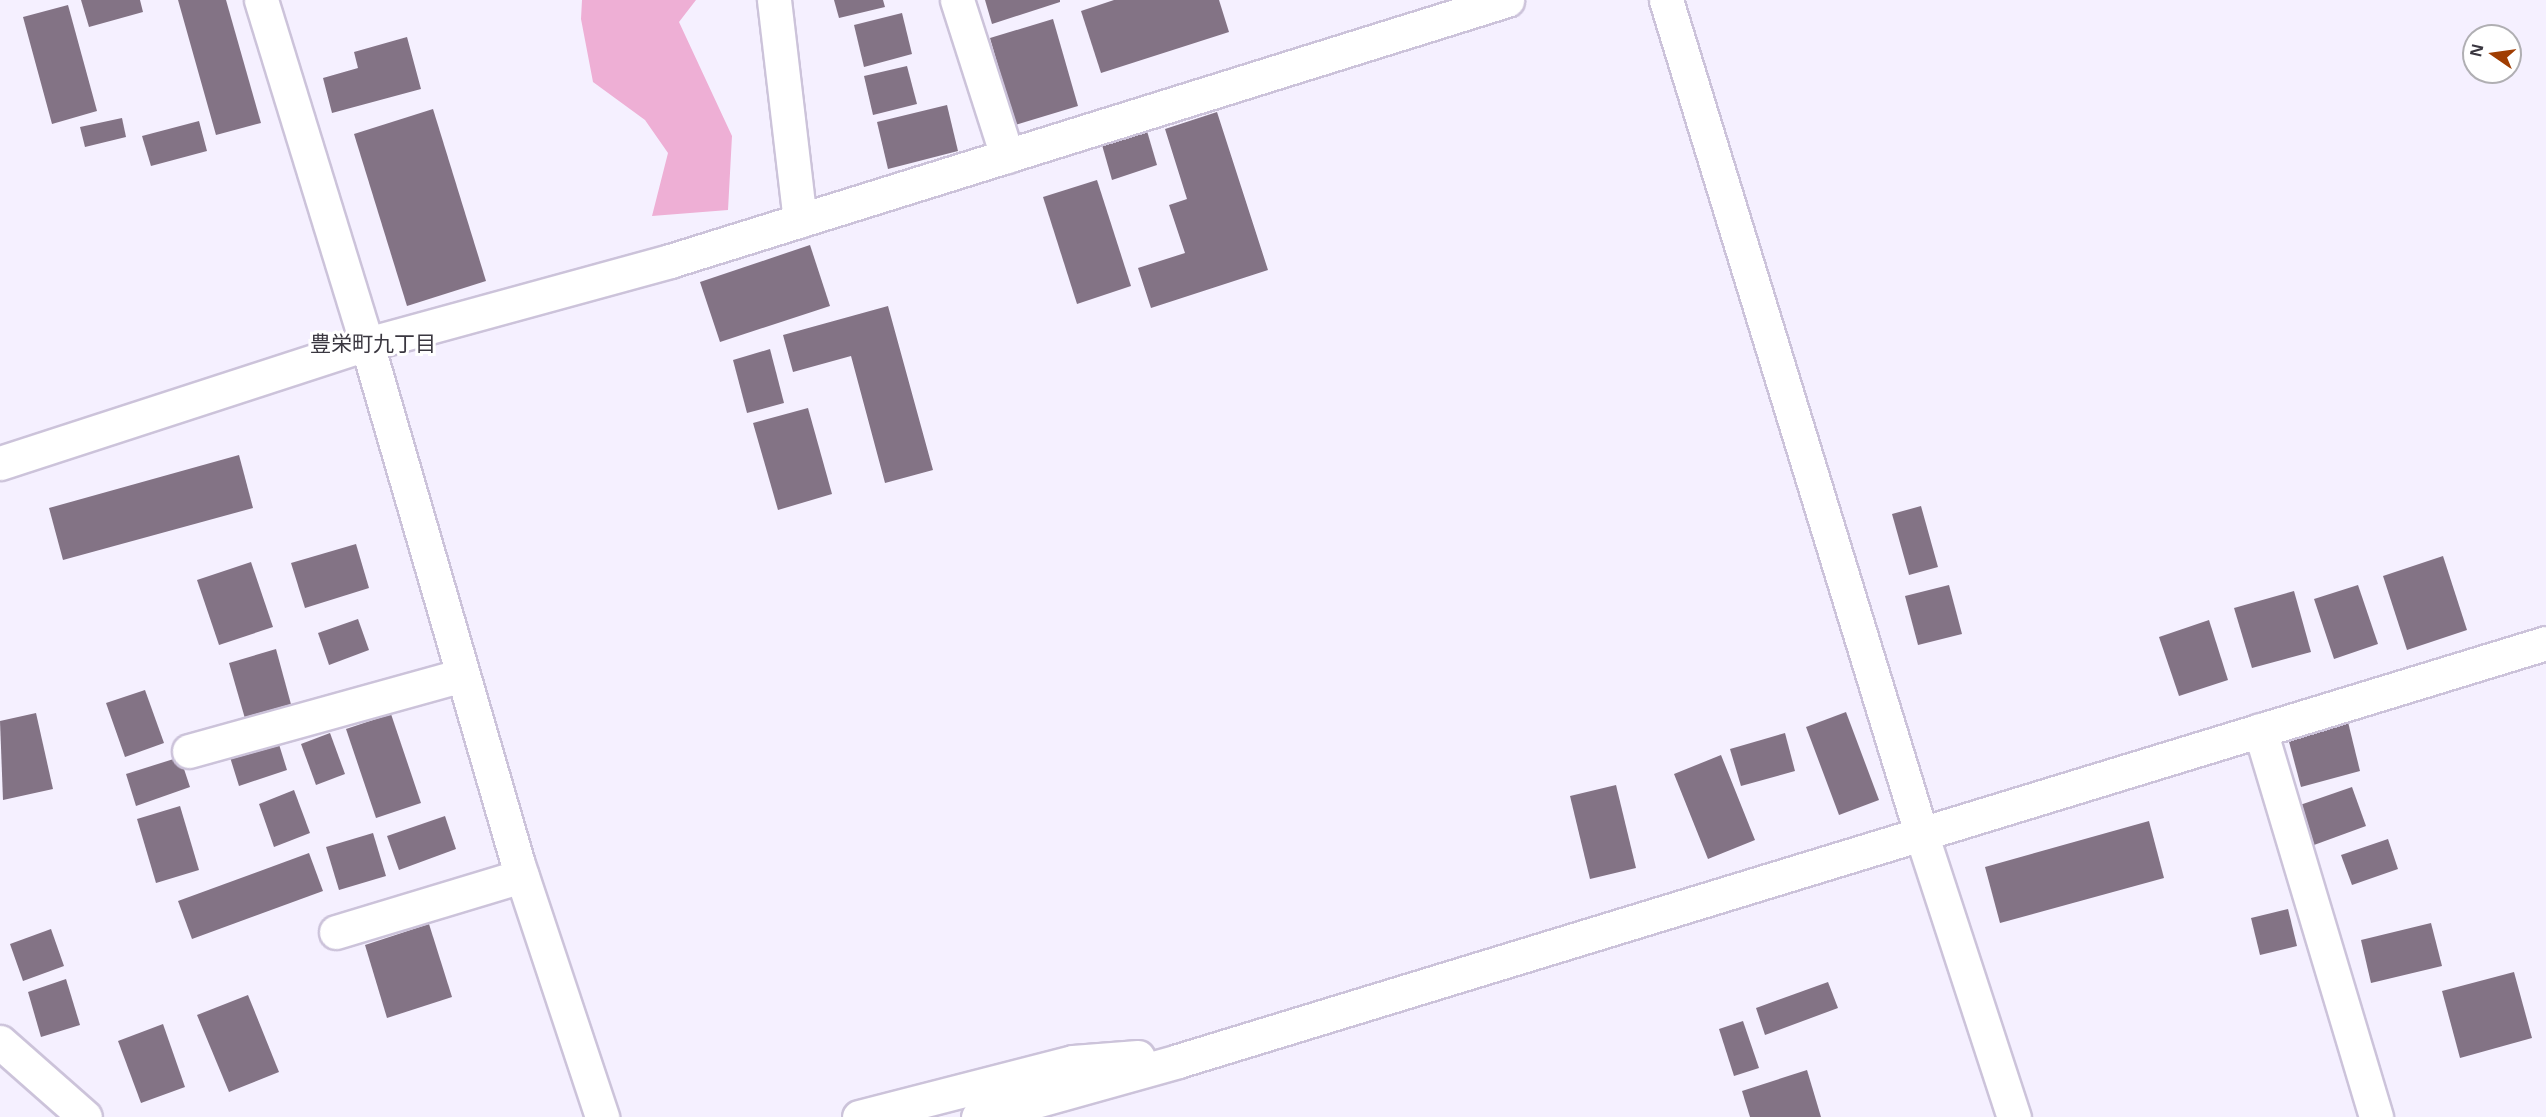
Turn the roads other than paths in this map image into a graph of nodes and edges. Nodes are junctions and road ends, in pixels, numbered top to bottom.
1 (261, 0) edge
2 (774, 0) edge
3 (957, 0) edge
4 (1507, 0) edge
5 (1666, 0) edge
6 (1007, 156) junction
7 (800, 220) junction
8 (367, 344) junction
9 (0, 463) edge
10 (2546, 643) edge
11 (463, 675) junction
12 (2260, 730) junction
13 (189, 751) dead end
14 (1921, 833) junction
15 (522, 876) junction
16 (336, 932) dead end
17 (0, 1042) edge
18 (1180, 1060) junction
19 (85, 1117) edge
20 (602, 1117) edge
21 (859, 1117) edge
22 (978, 1117) edge
23 (2014, 1117) edge
24 (2376, 1117) edge

1 - 8 street
2 - 7 street
3 - 6 street
4 - 6 street
5 - 14 street
6 - 7 street
7 - 8 street
8 - 9 street
8 - 11 street
10 - 12 street
11 - 13 street
11 - 15 street
12 - 14 street
12 - 24 street
14 - 18 street
14 - 23 street
15 - 16 street
15 - 20 street
17 - 19 street
18 - 21 street
18 - 22 street

